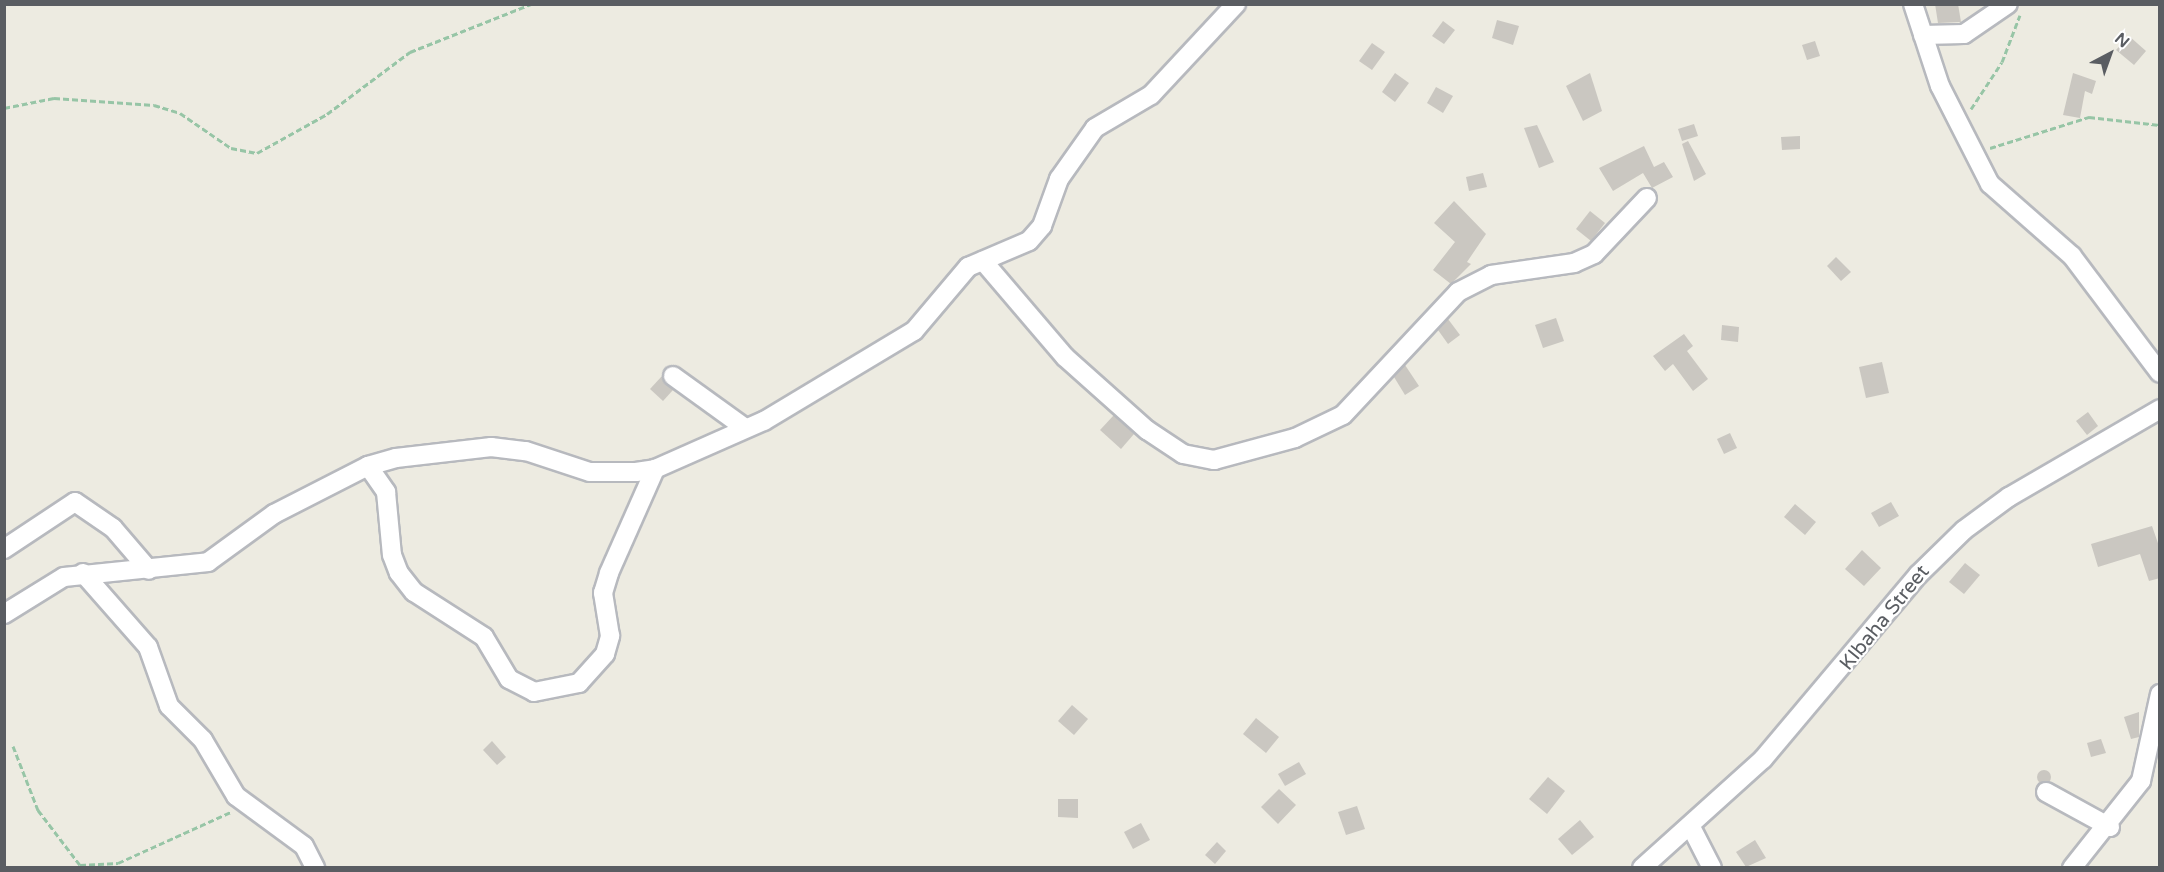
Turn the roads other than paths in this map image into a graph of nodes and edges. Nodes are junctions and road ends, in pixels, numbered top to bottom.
1 (1236, 4) edge
2 (1913, 4) edge
3 (2008, 4) edge
4 (1923, 35) junction
5 (1647, 198) dead end
6 (983, 261) junction
7 (2160, 373) edge
8 (673, 376) dead end
9 (2160, 409) edge
10 (745, 428) junction
11 (368, 466) junction
12 (655, 469) junction
13 (4, 549) edge
14 (149, 570) junction
15 (83, 573) junction
16 (4, 614) edge
17 (2160, 694) edge
18 (2046, 792) dead end
19 (2110, 826) junction
20 (1691, 827) junction
21 (315, 867) edge
22 (1642, 867) edge
23 (1712, 867) edge
24 (2072, 867) edge

1 - 6 street
2 - 4 street
3 - 4 street
4 - 7 street
5 - 6 street
6 - 10 street
8 - 10 street
9 - 20 street, KIbaha Street
10 - 12 street
11 - 12 street
11 - 12 street
11 - 14 street
13 - 14 street
14 - 15 street
15 - 16 street
15 - 21 street
17 - 19 street
18 - 19 street
19 - 24 street
20 - 22 street, KIbaha Street
20 - 23 street

